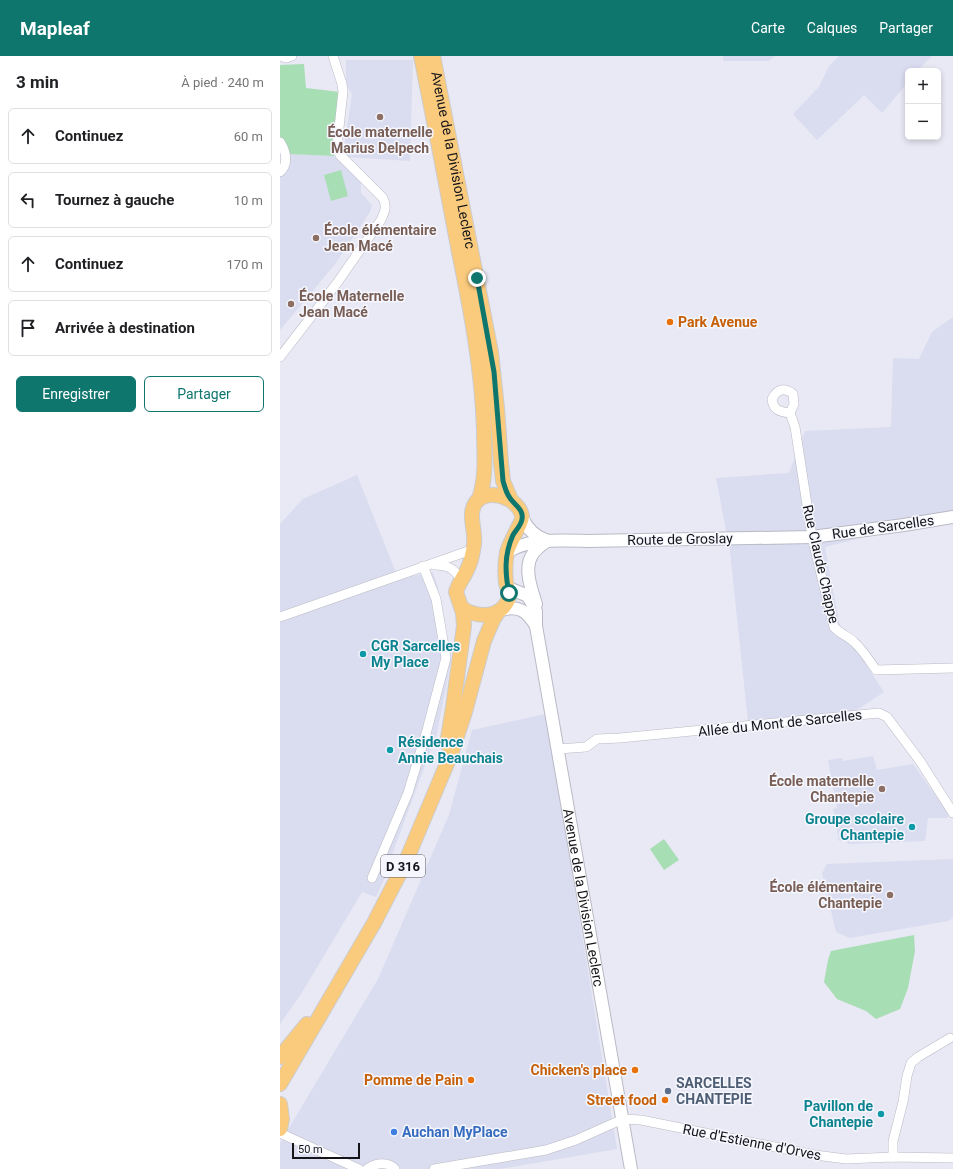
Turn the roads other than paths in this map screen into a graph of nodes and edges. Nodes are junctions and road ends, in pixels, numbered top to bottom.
1 (281, 56) edge
2 (292, 56) edge
3 (333, 56) edge
4 (421, 56) edge
5 (433, 56) edge
6 (280, 142) edge
7 (280, 172) edge
8 (280, 357) edge
9 (790, 413) dead end
10 (480, 498) junction
11 (511, 500) junction
12 (522, 517) junction
13 (953, 517) edge
14 (812, 537) junction
15 (548, 540) junction
16 (474, 549) junction
17 (507, 552) junction
18 (426, 565) junction
19 (461, 580) junction
20 (507, 586) junction
21 (461, 607) junction
22 (500, 611) junction
23 (536, 612) junction
24 (280, 617) edge
25 (536, 626) junction
26 (953, 668) edge
27 (558, 749) junction
28 (442, 772) junction
29 (953, 813) edge
30 (372, 878) dead end
31 (334, 991) junction
32 (950, 1038) dead end
33 (280, 1057) edge
34 (280, 1084) edge
35 (280, 1104) edge
36 (623, 1119) junction
37 (280, 1129) edge
38 (280, 1132) edge
39 (893, 1157) junction
40 (953, 1158) edge
41 (846, 1159) junction
42 (359, 1169) edge
43 (367, 1169) edge
44 (395, 1169) edge
45 (434, 1169) edge
46 (631, 1169) edge
47 (846, 1169) edge

1 - 2 street
3 - 8 street
4 - 10 main road, Avenue de la Division Leclerc
5 - 11 main road, Avenue de la Division Leclerc
6 - 7 street
9 - 14 street, Rue Claude Chappe
10 - 11 main road
10 - 16 main road, Avenue de la Division Leclerc
11 - 12 main road, Avenue de la Division Leclerc
12 - 15 main road, Route de Groslay
12 - 17 main road
13 - 14 main road, Rue de Sarcelles
14 - 15 main road, Route de Groslay
14 - 26 street, Rue Claude Chappe
15 - 17 main road, Route de Groslay
15 - 23 main road, Avenue de la Division Leclerc
16 - 18 street
16 - 19 main road, Avenue de la Division Leclerc
17 - 20 main road
18 - 19 street
18 - 24 street
18 - 30 street
19 - 21 main road, Avenue de la Division Leclerc
20 - 22 main road
20 - 23 main road
21 - 22 main road
21 - 28 main road, D 316
22 - 25 main road
22 - 28 main road, D 316
23 - 25 main road, Avenue de la Division Leclerc
25 - 27 main road, Avenue de la Division Leclerc
27 - 29 street, Allée du Mont de Sarcelles
27 - 36 main road, Avenue de la Division Leclerc
28 - 31 main road, D 316
31 - 33 main road, D 316
31 - 34 main road, D 316
32 - 39 street
35 - 37 main road
36 - 41 street, Rue d'Estienne d'Orves
36 - 45 street
36 - 46 main road, Avenue de la Division Leclerc
38 - 42 street
39 - 40 street, Rue d'Estienne d'Orves
39 - 41 street, Rue d'Estienne d'Orves
41 - 47 street
43 - 44 street

